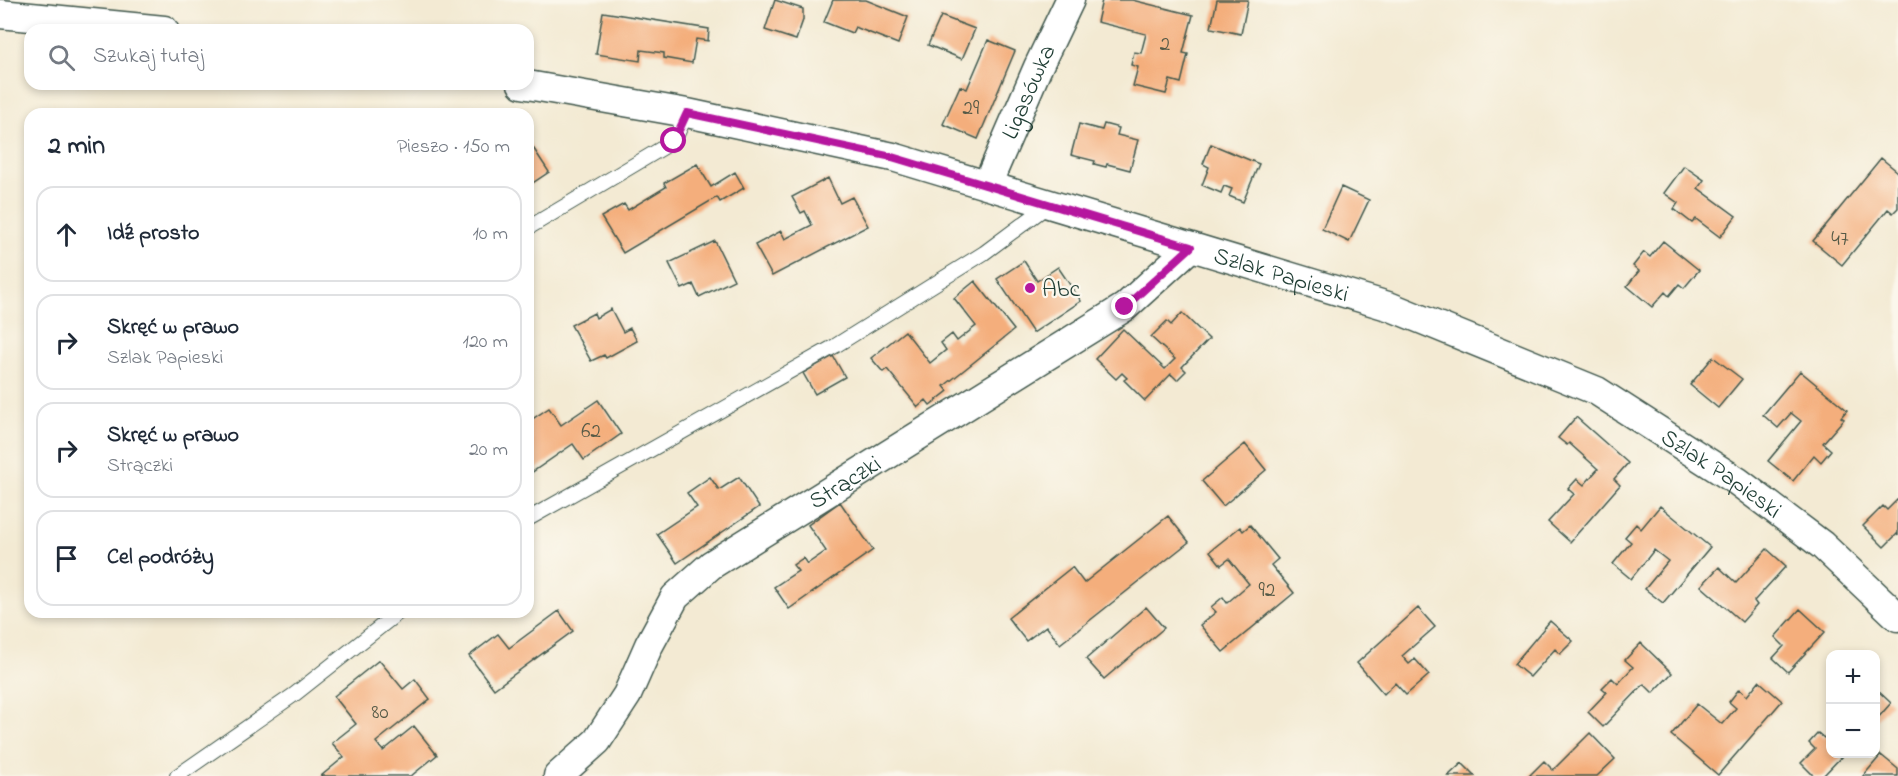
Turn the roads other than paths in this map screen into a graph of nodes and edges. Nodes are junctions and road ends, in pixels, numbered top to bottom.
1 (1070, 0) edge
2 (0, 14) edge
3 (102, 24) edge
4 (534, 86) edge
5 (687, 113) junction
6 (987, 185) junction
7 (1050, 204) junction
8 (534, 224) edge
9 (1191, 247) junction
10 (534, 516) edge
11 (1898, 617) edge
12 (391, 618) edge
13 (177, 776) edge
14 (558, 776) edge

1 - 6 street, Ligasówka
2 - 3 street
4 - 5 street, Szlak Papieski
5 - 6 street, Szlak Papieski
5 - 8 lane
6 - 7 street, Szlak Papieski
7 - 9 street, Szlak Papieski
7 - 10 lane
9 - 11 street, Szlak Papieski
9 - 14 street, Strączki
12 - 13 lane

